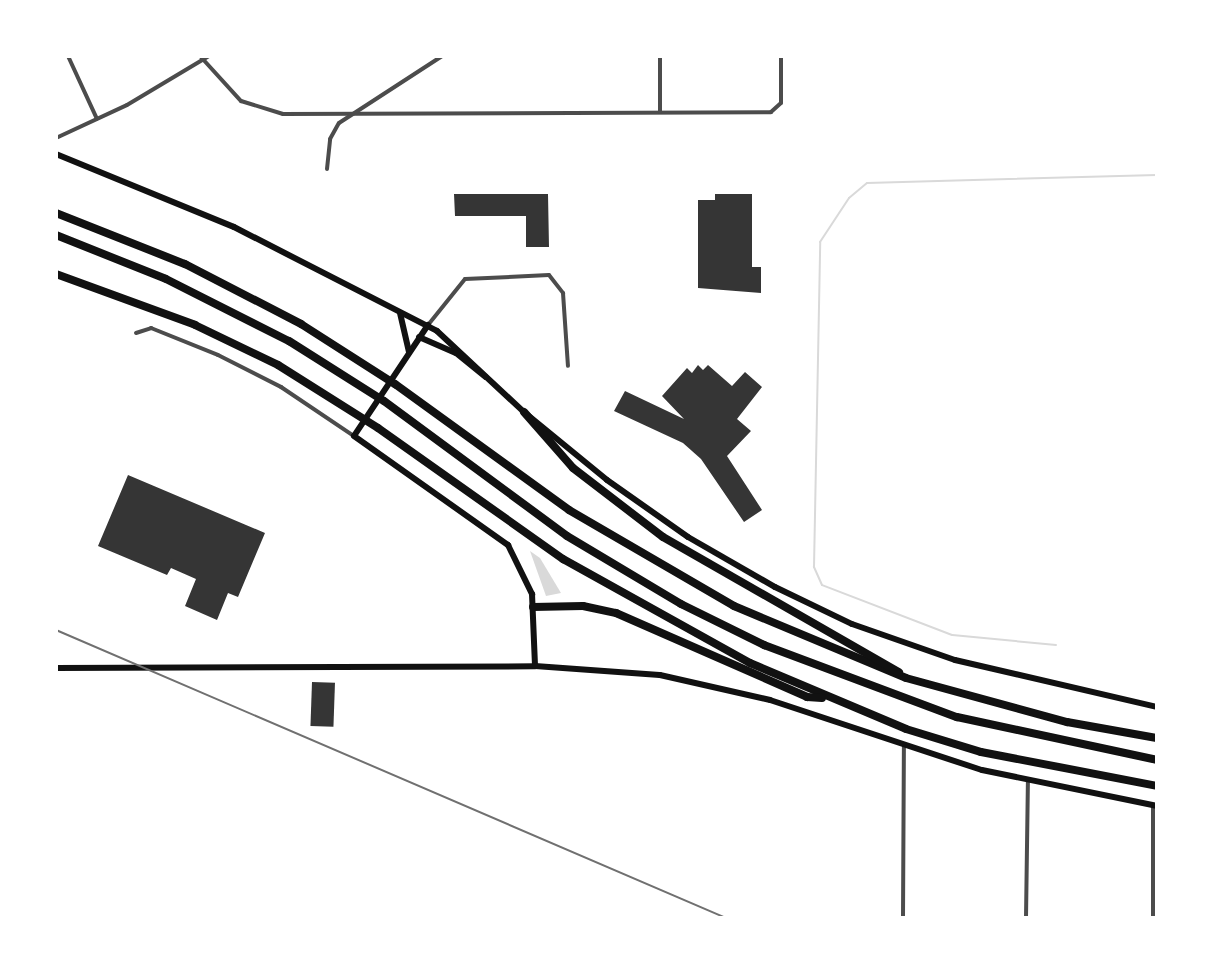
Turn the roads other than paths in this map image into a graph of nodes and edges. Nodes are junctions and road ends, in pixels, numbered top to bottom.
1 (68, 56) edge
2 (209, 56) edge
3 (442, 56) edge
4 (660, 56) edge
5 (781, 56) edge
6 (201, 58) edge
7 (660, 112) junction
8 (350, 114) junction
9 (97, 119) junction
10 (56, 138) edge
11 (56, 154) edge
12 (327, 169) dead end
13 (56, 213) edge
14 (56, 235) edge
15 (56, 274) edge
16 (400, 313) junction
17 (428, 325) junction
18 (136, 333) dead end
19 (419, 337) junction
20 (409, 352) junction
21 (568, 366) dead end
22 (489, 379) junction
23 (524, 412) junction
24 (354, 436) junction
25 (533, 607) junction
26 (535, 666) junction
27 (56, 668) edge
28 (906, 678) junction
29 (828, 698) junction
30 (1157, 707) edge
31 (1157, 738) edge
32 (904, 747) junction
33 (1157, 760) edge
34 (1028, 782) junction
35 (1157, 786) edge
36 (1155, 806) edge
37 (903, 918) edge
38 (1026, 918) edge
39 (1153, 918) edge

1 - 9 street
2 - 6 street
3 - 8 street
4 - 7 street
5 - 7 street
6 - 8 street
6 - 9 street
7 - 8 street
8 - 12 street
9 - 10 street
11 - 16 main road
13 - 28 highway
14 - 33 highway
15 - 29 highway
16 - 17 main road
16 - 20 main road
17 - 19 main road
17 - 21 street
17 - 22 main road
18 - 24 street
19 - 20 main road
19 - 22 main road
20 - 24 main road
22 - 23 main road
23 - 28 highway
23 - 30 main road
24 - 25 main road
25 - 26 main road
25 - 29 highway
26 - 27 main road
26 - 32 main road
28 - 31 highway
29 - 35 highway
32 - 34 main road
32 - 37 street
34 - 36 main road
34 - 38 street
36 - 39 street

